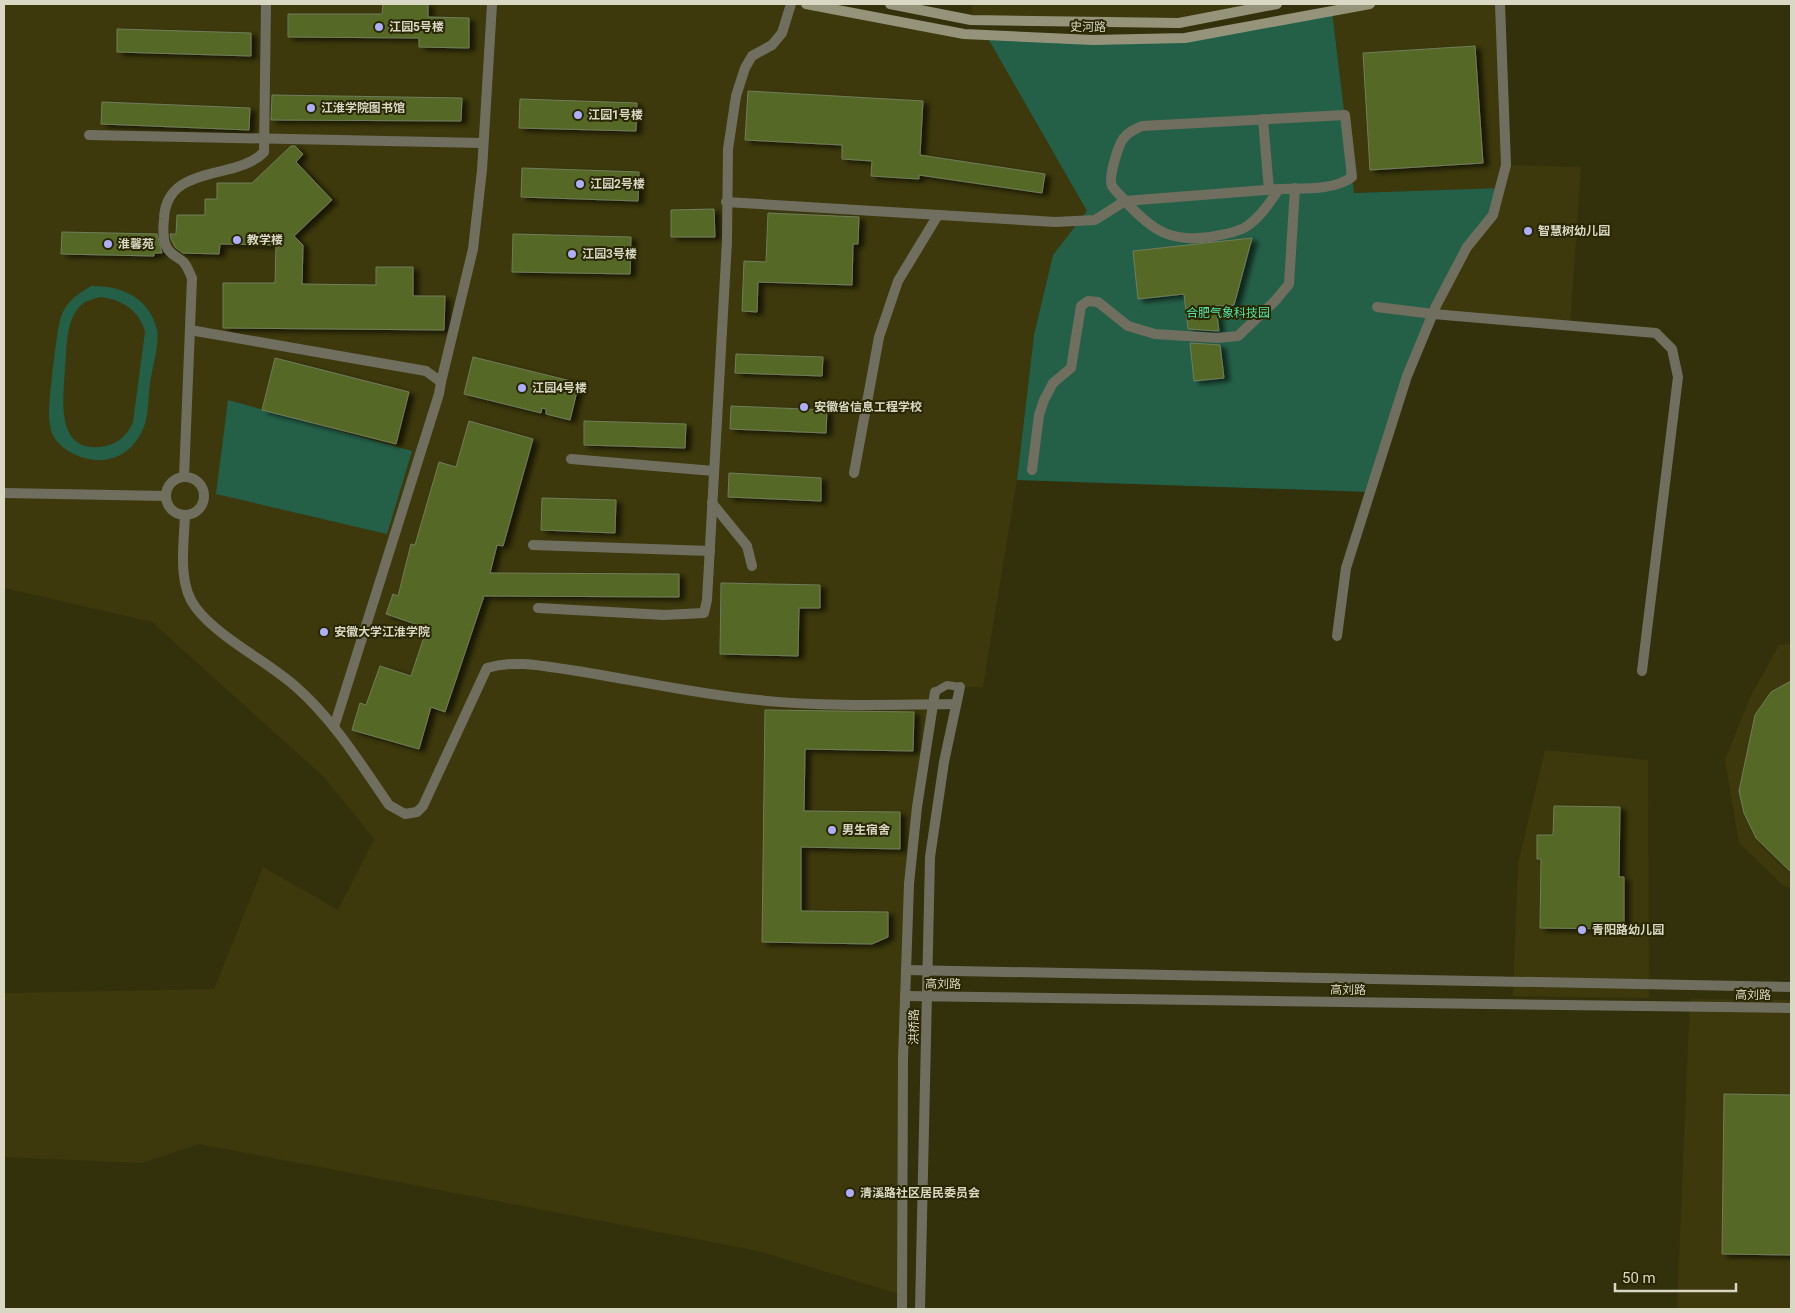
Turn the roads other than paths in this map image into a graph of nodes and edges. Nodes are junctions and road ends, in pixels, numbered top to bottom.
1 (266, 4) edge
2 (492, 4) edge
3 (790, 4) edge
4 (806, 4) edge
5 (890, 4) edge
6 (1277, 4) edge
7 (1370, 4) edge
8 (1500, 4) edge
9 (1263, 119) junction
10 (89, 135) dead end
11 (264, 139) junction
12 (483, 143) junction
13 (1295, 188) junction
14 (1274, 190) junction
15 (1125, 201) junction
16 (726, 202) junction
17 (938, 215) junction
18 (1377, 307) dead end
19 (1433, 314) junction
20 (190, 330) junction
21 (441, 382) junction
22 (571, 459) dead end
23 (714, 470) junction
24 (1032, 470) dead end
25 (854, 473) dead end
26 (184, 477) junction
27 (4, 493) edge
28 (166, 496) junction
29 (712, 503) junction
30 (185, 515) junction
31 (533, 544) dead end
32 (710, 551) junction
33 (752, 566) dead end
34 (538, 608) dead end
35 (1337, 636) dead end
36 (1642, 671) dead end
37 (960, 687) joint
38 (935, 692) joint
39 (933, 704) junction
40 (956, 704) junction
41 (334, 726) junction
42 (906, 970) junction
43 (927, 971) junction
44 (1791, 987) edge
45 (905, 996) junction
46 (927, 997) junction
47 (1791, 1008) edge
48 (902, 1309) edge
49 (920, 1309) edge

1 - 11 street
2 - 12 street
3 - 16 street
4 - 7 main road, 史河路
5 - 6 main road, 史河路
8 - 19 street
9 - 13 street
9 - 14 street
9 - 15 street
10 - 11 street
11 - 12 street
11 - 20 street
12 - 21 street
13 - 14 street
13 - 24 street
14 - 15 street
14 - 15 street
15 - 17 street
16 - 17 street
16 - 23 street
17 - 25 street
18 - 19 street
19 - 35 street
19 - 36 street
20 - 21 street
20 - 26 street
21 - 41 street
22 - 23 street
23 - 29 street
26 - 28 street
26 - 30 street
27 - 28 street
28 - 30 street
29 - 32 street
29 - 33 street
30 - 41 street
31 - 32 street
32 - 34 street
37 - 38 lane
37 - 40 street, 洪桥路
38 - 39 street, 洪桥路
39 - 40 street
39 - 41 street
39 - 42 street, 洪桥路
40 - 43 street, 洪桥路
42 - 43 street, 高刘路
42 - 45 street, 洪桥路
43 - 44 street, 高刘路
43 - 46 street, 洪桥路
45 - 46 street, 高刘路
45 - 48 street, 洪桥路
46 - 47 street, 高刘路
46 - 49 street, 洪桥路

